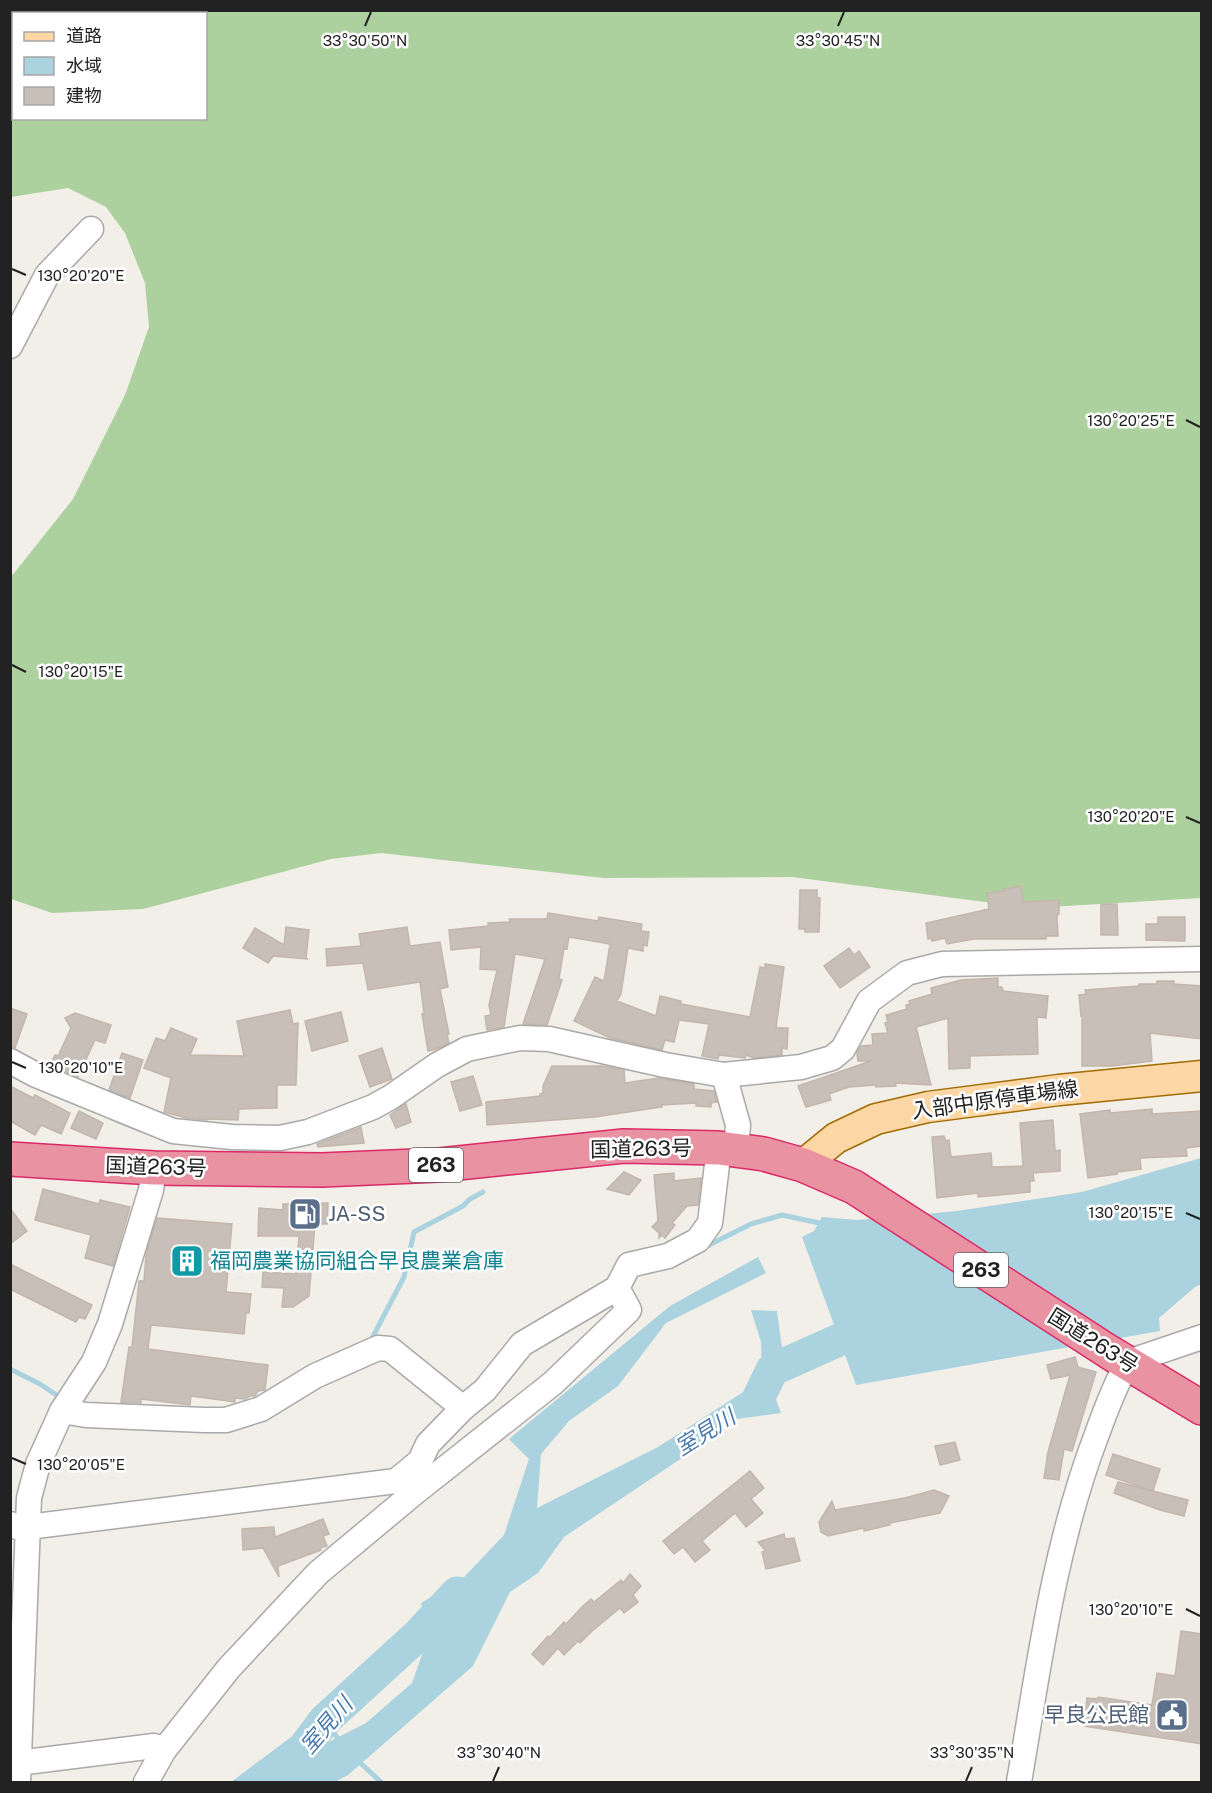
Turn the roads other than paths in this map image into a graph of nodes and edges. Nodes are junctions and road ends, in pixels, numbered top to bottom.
1 (91, 229) dead end
2 (10, 346) edge
3 (1202, 959) edge
4 (10, 1061) edge
5 (724, 1075) junction
6 (1202, 1076) edge
7 (728, 1149) junction
8 (165, 1154) junction
9 (10, 1159) edge
10 (803, 1165) junction
11 (617, 1288) junction
12 (1202, 1337) edge
13 (1118, 1357) junction
14 (463, 1408) junction
15 (1202, 1408) edge
16 (62, 1411) junction
17 (19, 1525) edge
18 (164, 1750) junction
19 (16, 1770) edge
20 (146, 1782) edge
21 (1019, 1782) edge

1 - 2 street
3 - 5 street
4 - 8 street
5 - 7 street
5 - 8 street
6 - 10 main road, 入部中原停車場線
7 - 8 highway, 国道263号 / 263
7 - 10 highway, 国道263号 / 263
7 - 11 street
8 - 9 highway, 国道263号 / 263
8 - 16 street
10 - 13 highway, 国道263号 / 263
11 - 14 street
11 - 18 street
12 - 13 street
13 - 15 highway, 国道263号 / 263
13 - 21 street
14 - 16 street
14 - 17 street
16 - 17 street
17 - 19 street
18 - 19 street
18 - 20 street

